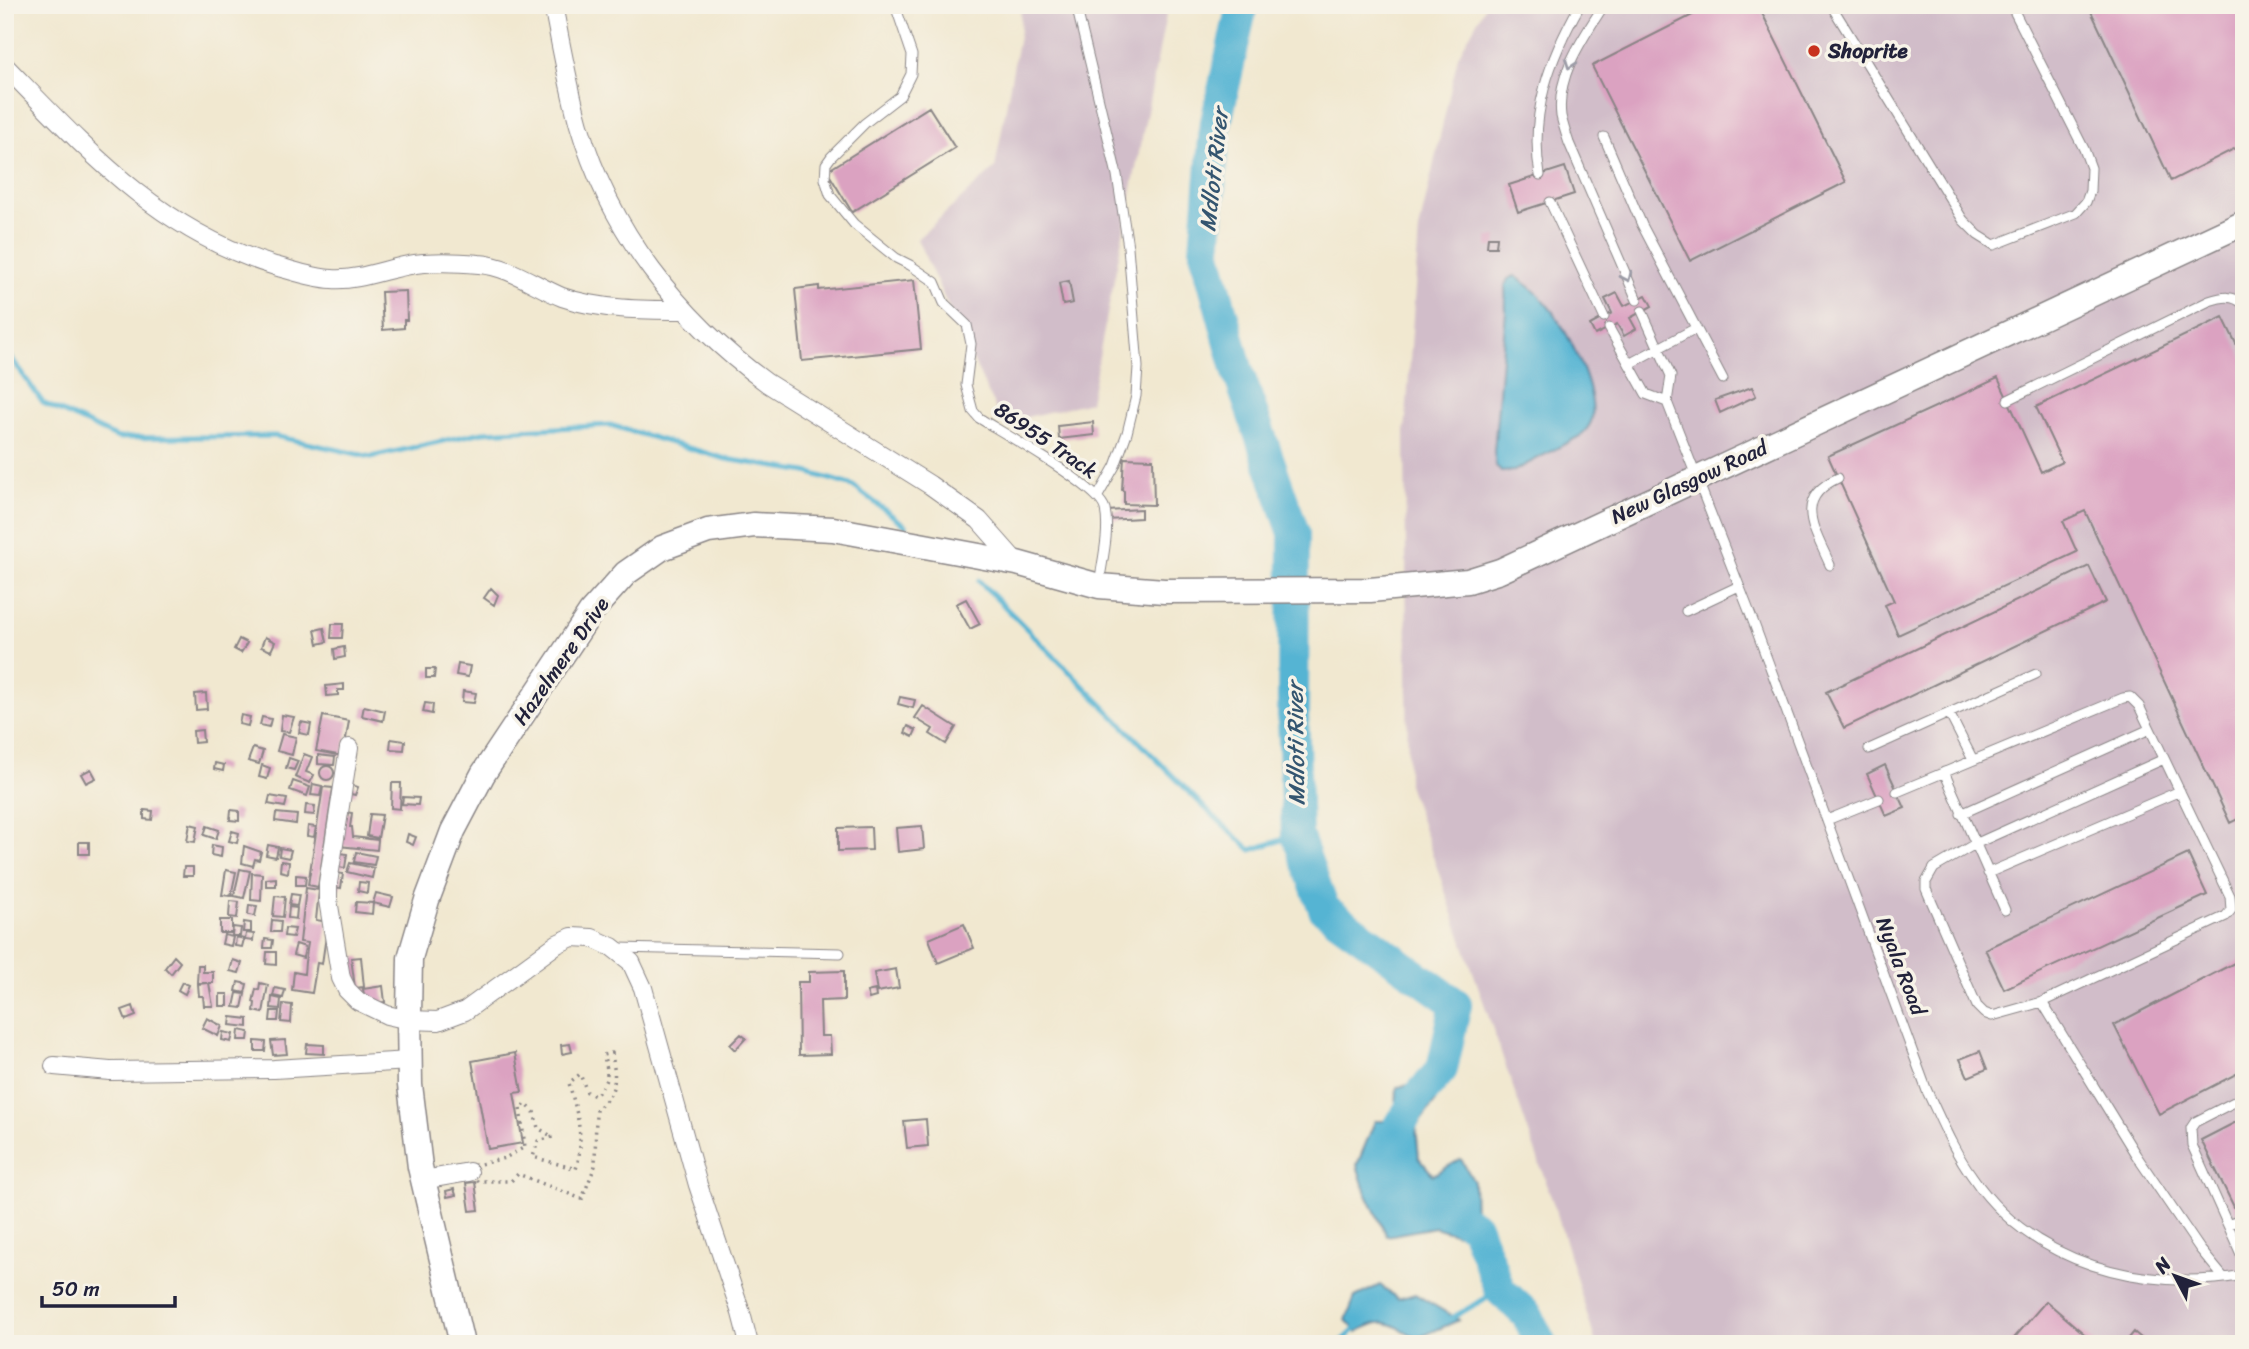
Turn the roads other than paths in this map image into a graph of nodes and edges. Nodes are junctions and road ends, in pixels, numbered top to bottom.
1 (553, 5) edge
2 (895, 5) edge
3 (1076, 5) edge
4 (1580, 5) edge
5 (1604, 5) edge
6 (1830, 5) edge
7 (2011, 5) edge
8 (5, 66) edge
9 (1604, 137) dead end
10 (1540, 175) dead end
11 (1550, 202) dead end
12 (2244, 223) edge
13 (1637, 300) dead end
14 (2244, 305) edge
15 (684, 310) junction
16 (1642, 311) dead end
17 (1604, 317) dead end
18 (1609, 328) dead end
19 (1696, 328) junction
20 (1659, 348) junction
21 (1629, 364) junction
22 (1723, 379) dead end
23 (2008, 400) dead end
24 (1667, 402) junction
25 (1698, 478) junction
26 (1838, 478) dead end
27 (1098, 496) junction
28 (1017, 563) junction
29 (1830, 565) dead end
30 (1099, 586) junction
31 (1739, 586) junction
32 (1686, 611) dead end
33 (2036, 674) dead end
34 (1949, 713) junction
35 (2150, 729) junction
36 (349, 748) dead end
37 (1870, 748) dead end
38 (2164, 759) junction
39 (1973, 760) junction
40 (1944, 772) junction
41 (2179, 791) junction
42 (1897, 792) dead end
43 (1879, 799) dead end
44 (1961, 814) junction
45 (1827, 820) junction
46 (1975, 845) junction
47 (1988, 873) junction
48 (2005, 910) dead end
49 (612, 947) junction
50 (840, 953) dead end
51 (2042, 1002) junction
52 (409, 1020) junction
53 (410, 1061) junction
54 (54, 1066) dead end
55 (2244, 1097) edge
56 (469, 1172) road end
57 (424, 1180) junction
58 (2244, 1218) edge
59 (2228, 1225) junction
60 (2244, 1261) edge
61 (2244, 1275) edge
62 (2224, 1278) junction
63 (462, 1344) edge
64 (749, 1344) edge

1 - 15 street
2 - 27 lane, 86955 Track
3 - 27 lane
4 - 10 lane
5 -> 13 lane
6 - 7 lane
8 - 15 street
9 - 19 lane
11 - 17 lane
12 - 25 street, New Glasgow Road
14 - 23 lane
15 - 28 street
16 - 20 lane
18 - 21 lane
19 - 20 lane
19 - 22 lane
20 - 21 lane
20 - 24 lane
21 - 24 lane
24 - 25 lane, Nyala Road
25 - 30 street, New Glasgow Road
25 - 31 lane, Nyala Road
26 - 29 lane
27 - 30 lane, 86955 Track
28 - 30 street, Hazelmere Drive
28 - 52 street, Hazelmere Drive
31 - 32 lane
31 - 45 lane, Nyala Road
33 - 34 lane
34 - 37 lane
34 - 39 lane
35 - 38 lane
35 - 39 lane
35 - 44 lane
36 - 52 street
38 - 41 lane
38 - 46 lane
39 - 40 lane
40 - 42 lane
40 - 44 lane
41 - 47 lane
41 - 51 lane
43 - 45 lane
44 - 46 lane
45 - 62 lane, Nyala Road
46 - 47 lane
46 - 51 lane
47 - 48 lane
49 - 50 lane
49 - 52 street
49 - 64 street
51 - 62 lane
52 - 53 street, Hazelmere Drive
53 - 54 street
53 - 57 street, Hazelmere Drive
55 - 59 lane
56 - 57 street
57 - 63 street, Hazelmere Drive
58 - 59 lane
59 - 60 lane
61 - 62 lane, Nyala Road

